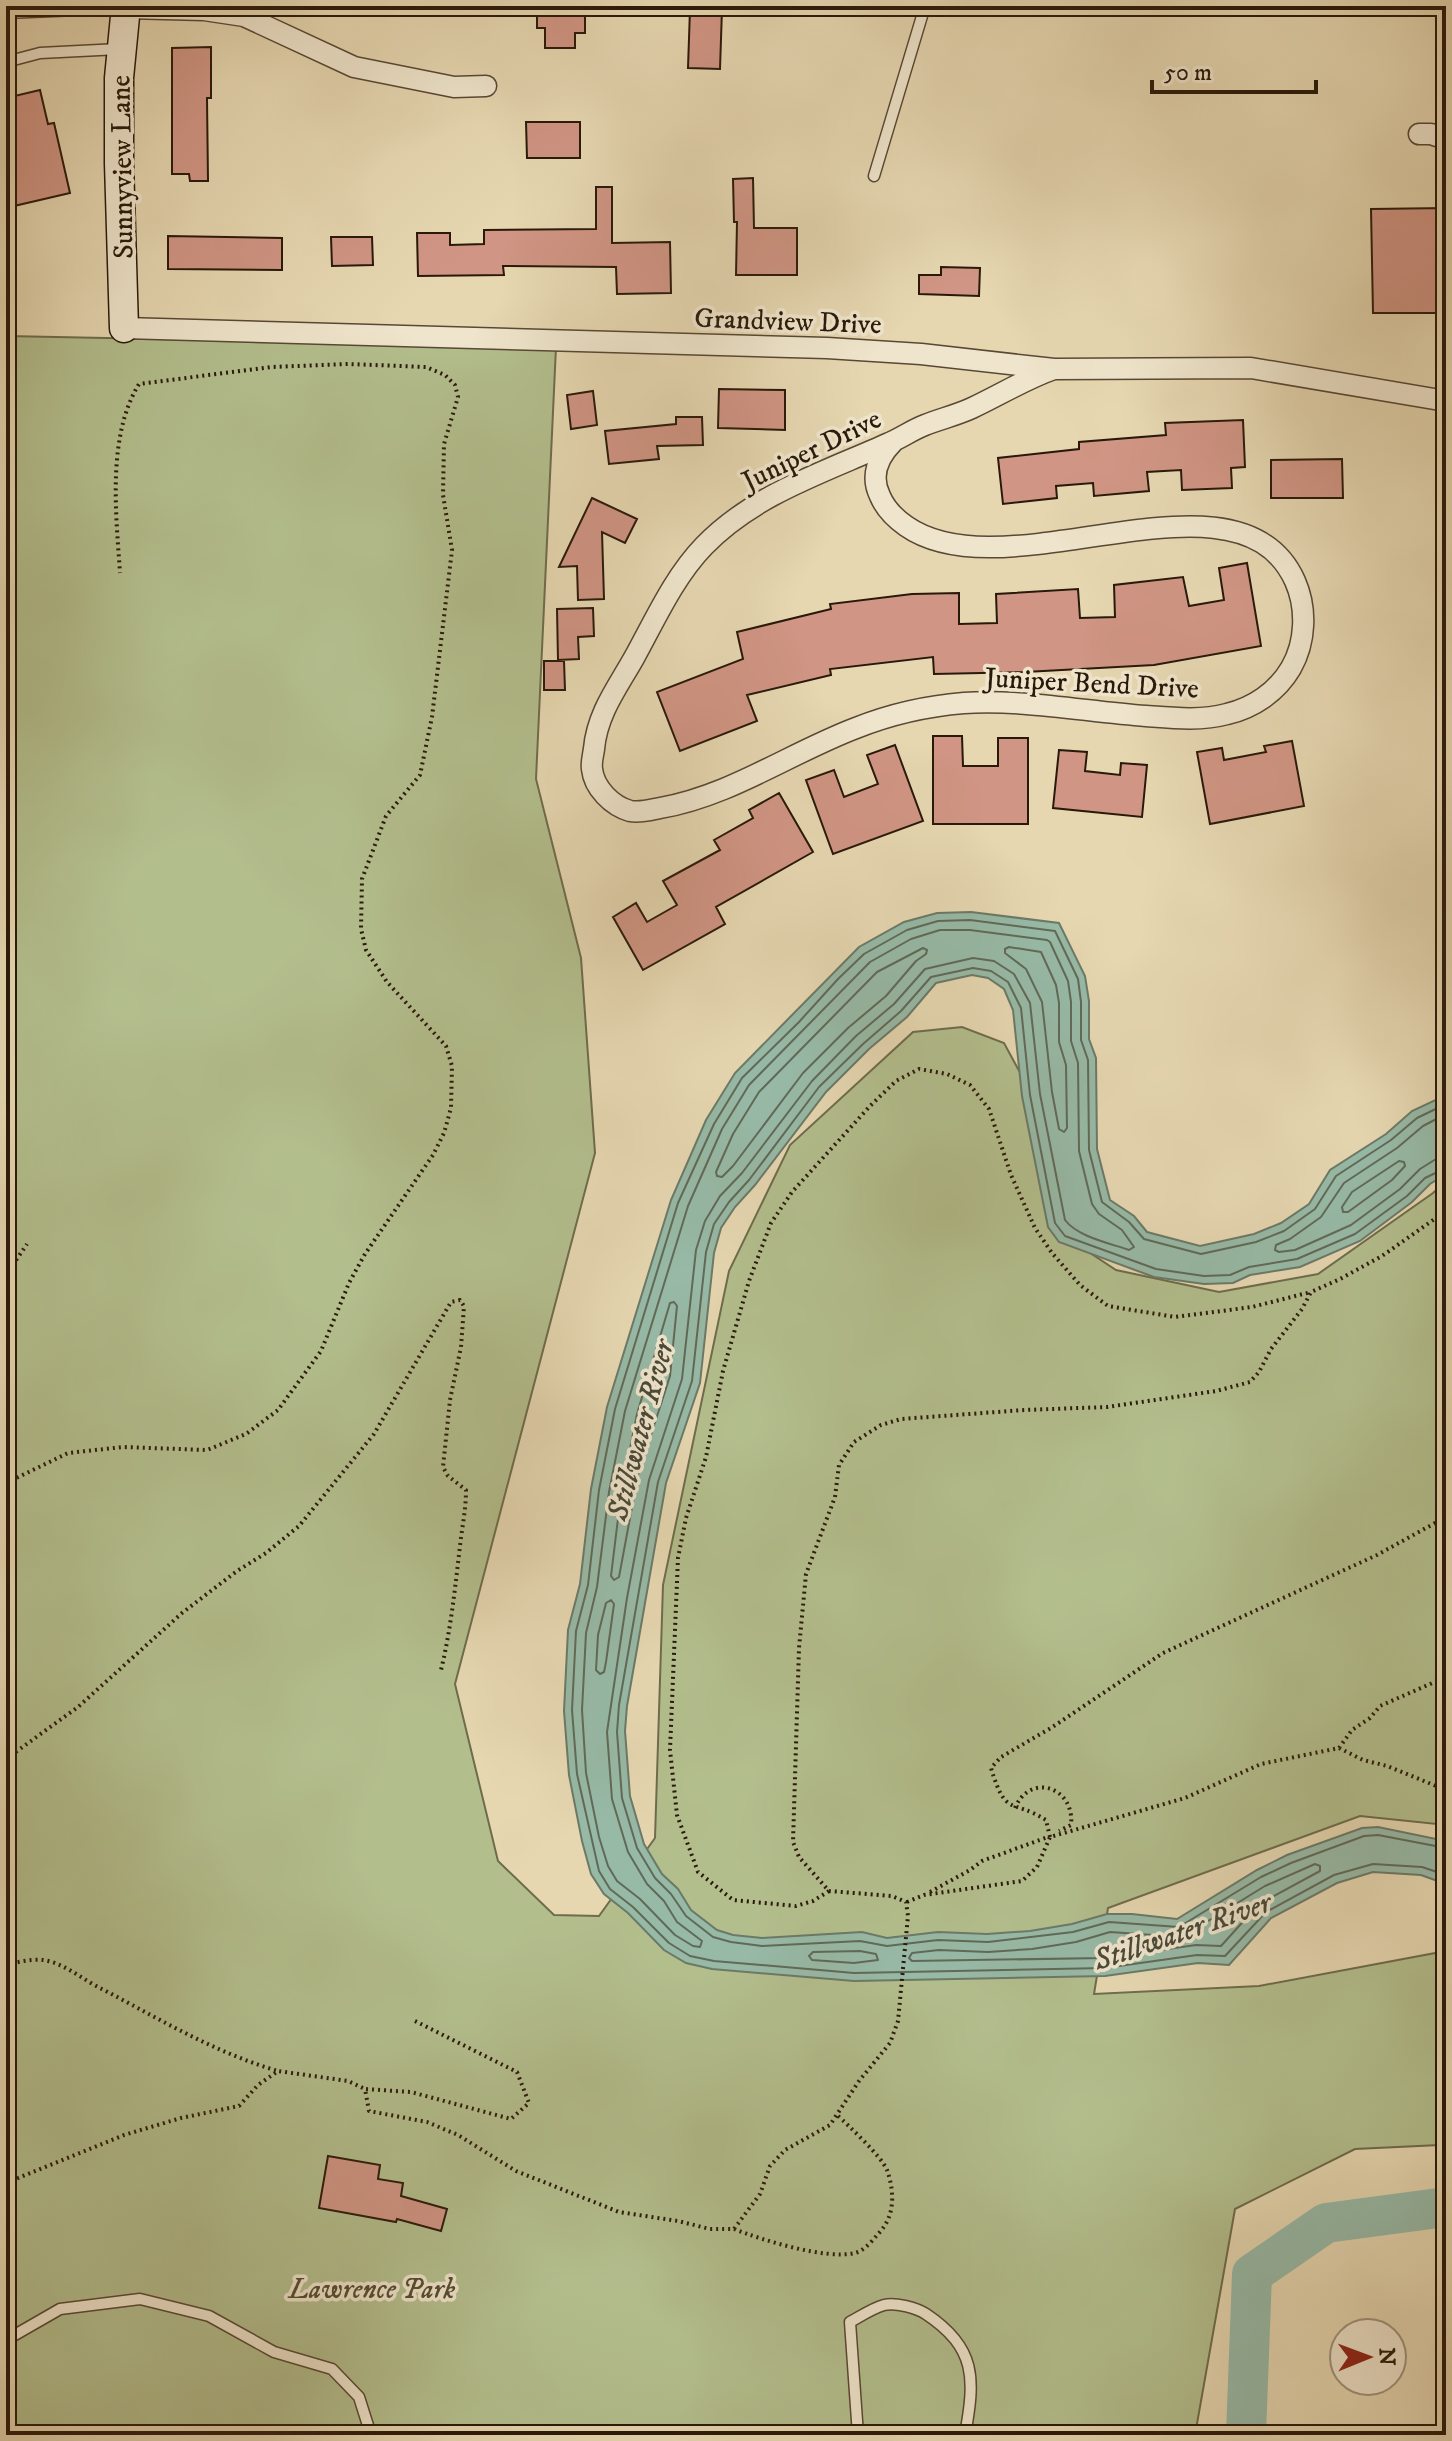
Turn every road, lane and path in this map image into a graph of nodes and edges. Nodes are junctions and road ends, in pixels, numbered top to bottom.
1 (925, 6) edge
2 (126, 7) edge
3 (6, 13) edge
4 (121, 48) junction
5 (6, 62) edge
6 (486, 86) dead end
7 (1419, 134) dead end
8 (1446, 139) edge
9 (874, 176) dead end
10 (124, 328) joint
11 (1054, 369) junction
12 (1446, 401) edge
13 (893, 442) junction
14 (120, 573) dead end
15 (591, 773) joint
16 (1446, 1211) edge
17 (27, 1244) dead end
18 (6, 1275) edge
19 (1311, 1292) junction
20 (6, 1483) edge
21 (1446, 1517) edge
22 (441, 1670) dead end
23 (1446, 1677) edge
24 (1339, 1748) junction
25 (6, 1759) edge
26 (1446, 1790) edge
27 (1015, 1808) junction
28 (1050, 1837) junction
29 (829, 1891) junction
30 (924, 1895) junction
31 (906, 1902) junction
32 (6, 1965) edge
33 (415, 2021) dead end
34 (278, 2071) junction
35 (365, 2089) junction
36 (837, 2115) junction
37 (6, 2183) edge
38 (734, 2229) junction
39 (6, 2340) edge
40 (371, 2435) edge
41 (858, 2435) edge
42 (965, 2435) edge

1 - 9 lane
2 - 3 lane
2 - 4 street, Sunnyview Lane
2 - 6 street
4 - 5 lane
4 - 10 street, Sunnyview Lane
7 - 8 street
10 - 11 street, Grandview Drive
11 - 12 street, Grandview Drive
11 - 13 street, Juniper Drive
13 - 15 street, Juniper Drive
13 - 15 street, Juniper Bend Drive
14 - 20 path
16 - 19 path
17 - 18 path
19 - 29 path
19 - 29 path
21 - 27 path
22 - 25 path
23 - 24 path
24 - 26 path
24 - 28 path
27 - 28 path
27 - 28 path
28 - 30 path
28 - 30 path
29 - 31 path
30 - 31 path
31 - 36 path
32 - 34 path
33 - 35 path
34 - 35 path
34 - 37 path
35 - 38 path
36 - 38 path
36 - 38 path
39 - 40 lane
41 - 42 lane

